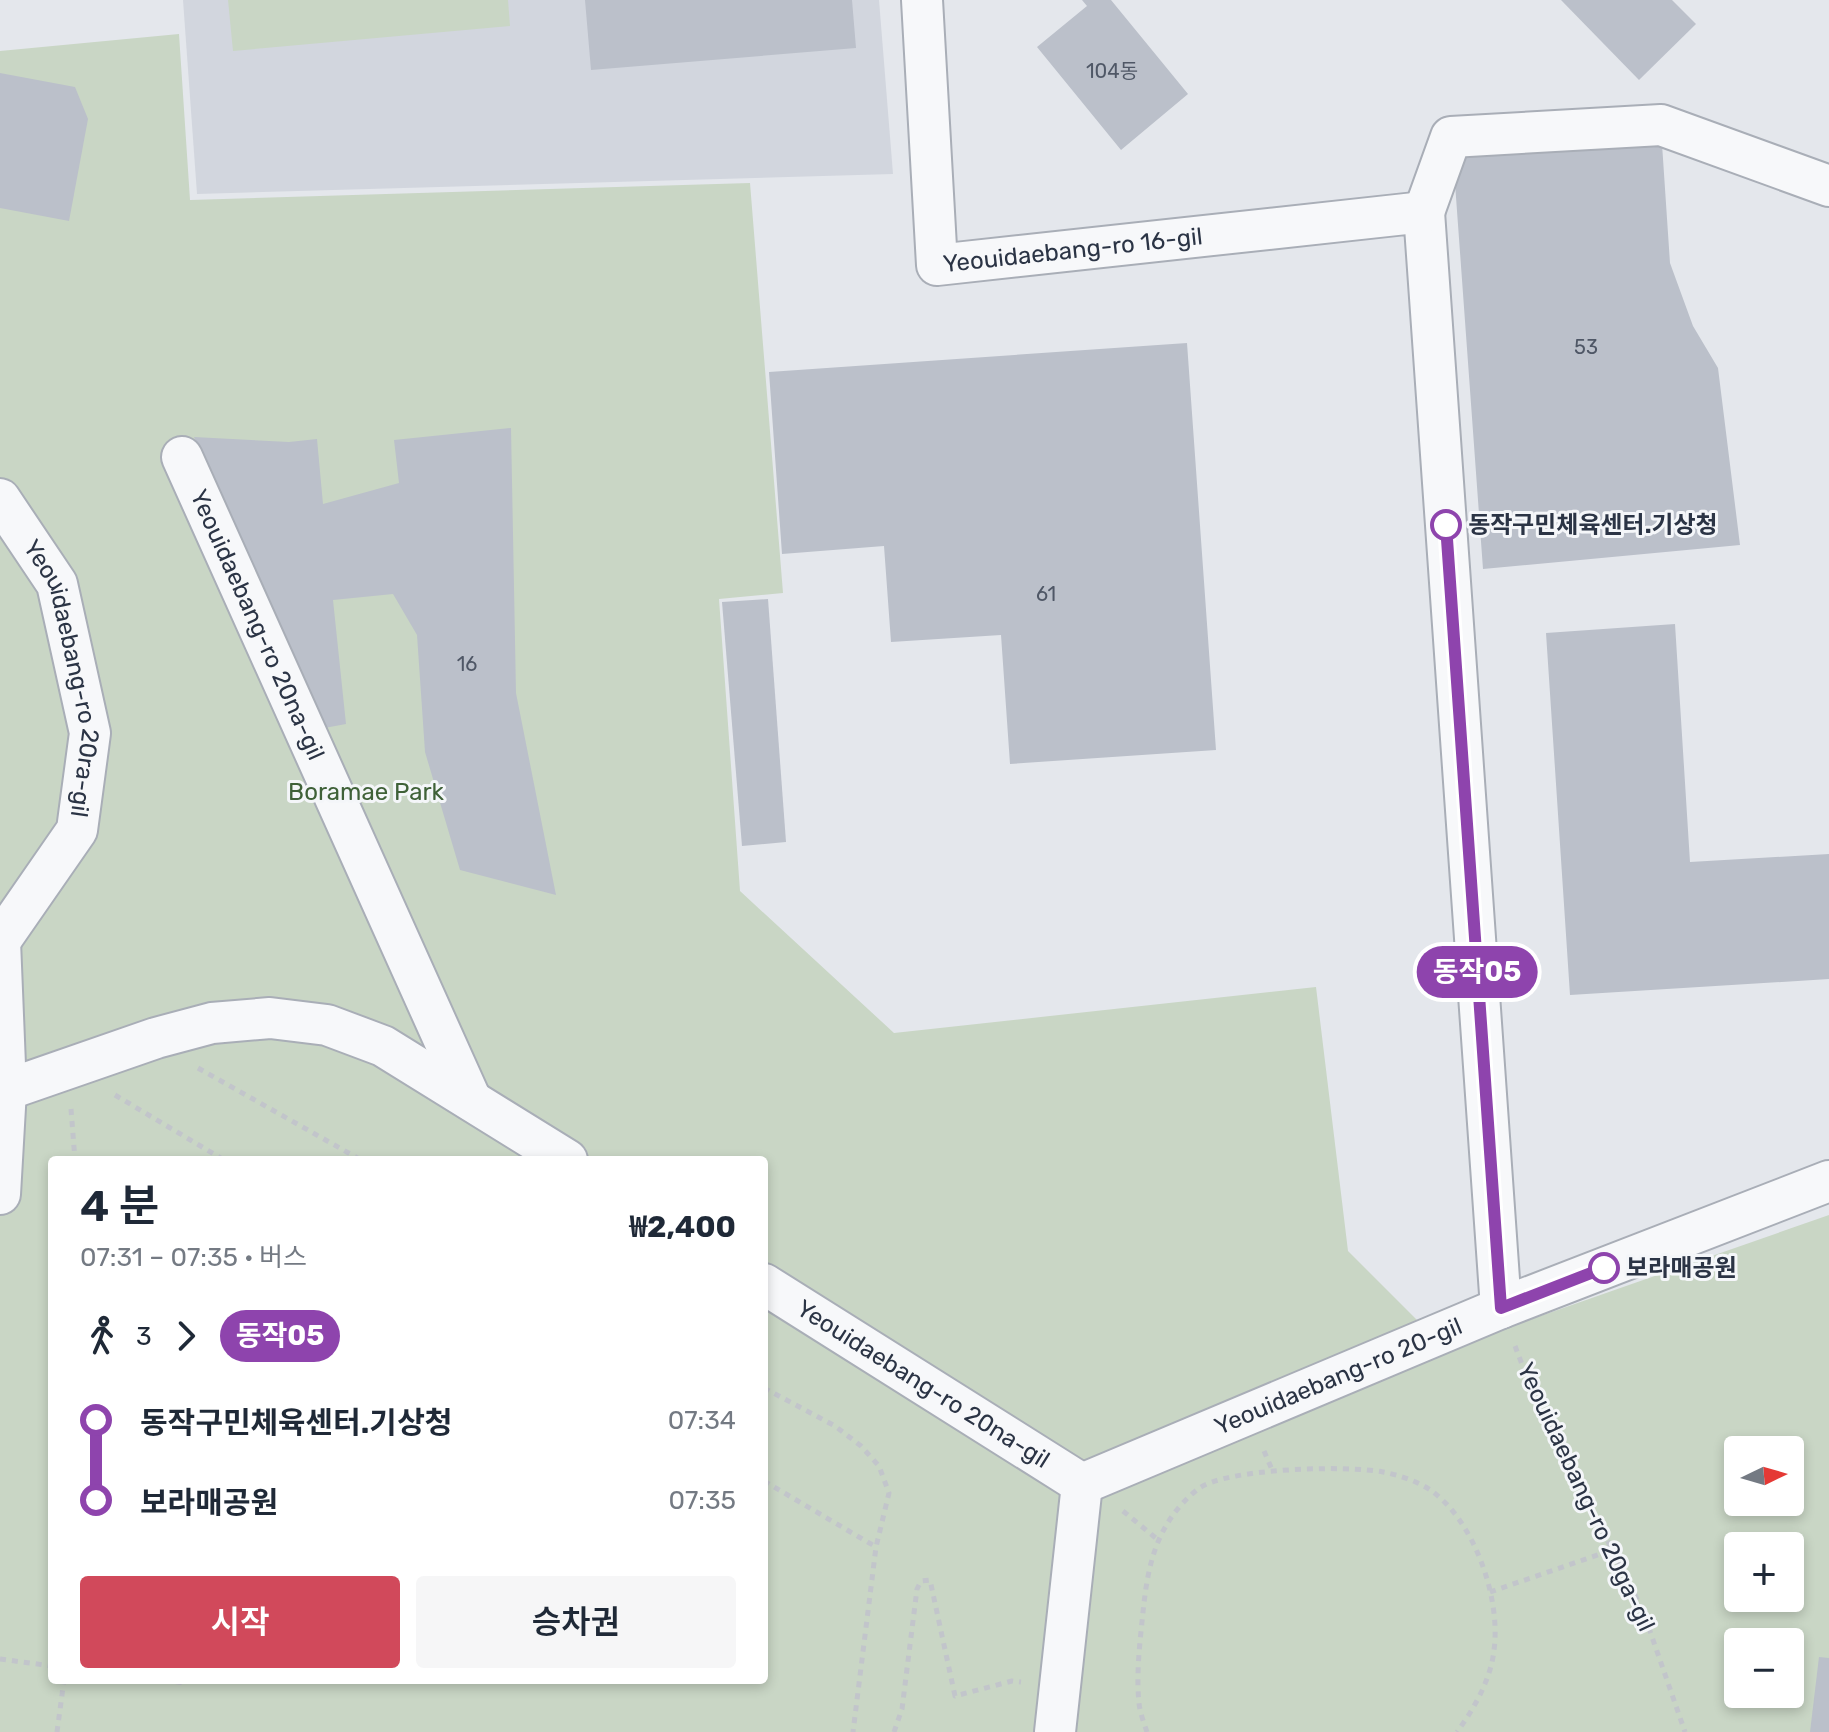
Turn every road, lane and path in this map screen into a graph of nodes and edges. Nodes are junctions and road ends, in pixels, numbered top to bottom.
1 (922, 0) edge
2 (1829, 186) edge
3 (1424, 212) junction
4 (182, 457) dead end
5 (0, 499) edge
6 (0, 941) edge
7 (151, 1041) junction
8 (69, 1068) junction
9 (3, 1090) edge
10 (471, 1100) junction
11 (75, 1156) edge
12 (217, 1156) edge
13 (354, 1156) edge
14 (561, 1156) edge
15 (1829, 1181) edge
16 (0, 1194) edge
17 (768, 1287) edge
18 (1501, 1308) junction
19 (768, 1390) edge
20 (1258, 1447) dead end
21 (1273, 1472) junction
22 (768, 1483) edge
23 (1082, 1484) junction
24 (1123, 1511) dead end
25 (1157, 1539) junction
26 (876, 1547) junction
27 (1612, 1550) junction
28 (1490, 1592) junction
29 (0, 1659) edge
30 (48, 1665) edge
31 (63, 1684) edge
32 (1060, 1686) junction
33 (57, 1732) edge
34 (853, 1732) edge
35 (894, 1732) edge
36 (1055, 1732) edge
37 (1147, 1732) edge
38 (1457, 1732) edge
39 (1685, 1732) edge

1 - 3 street, Yeouidaebang-ro 16-gil
2 - 3 street
3 - 18 street
4 - 10 street, Yeouidaebang-ro 20na-gil
5 - 6 street, Yeouidaebang-ro 20ra-gil
6 - 9 street
7 - 8 street
7 - 10 street
7 - 13 path
8 - 9 street
8 - 11 path
8 - 12 path
9 - 16 street
10 - 14 street
15 - 18 street, Yeouidaebang-ro 20-gil
17 - 23 street, Yeouidaebang-ro 20na-gil
18 - 23 street, Yeouidaebang-ro 20-gil
18 - 27 path, Yeouidaebang-ro 20ga-gil
19 - 26 path
20 - 21 path
21 - 25 path
21 - 28 path
22 - 26 path
23 - 32 street
24 - 25 path
25 - 37 path
26 - 34 path
27 - 28 path
27 - 39 path, Yeouidaebang-ro 20ga-gil
28 - 38 path
29 - 30 path
31 - 33 path
32 - 35 path
32 - 36 street

